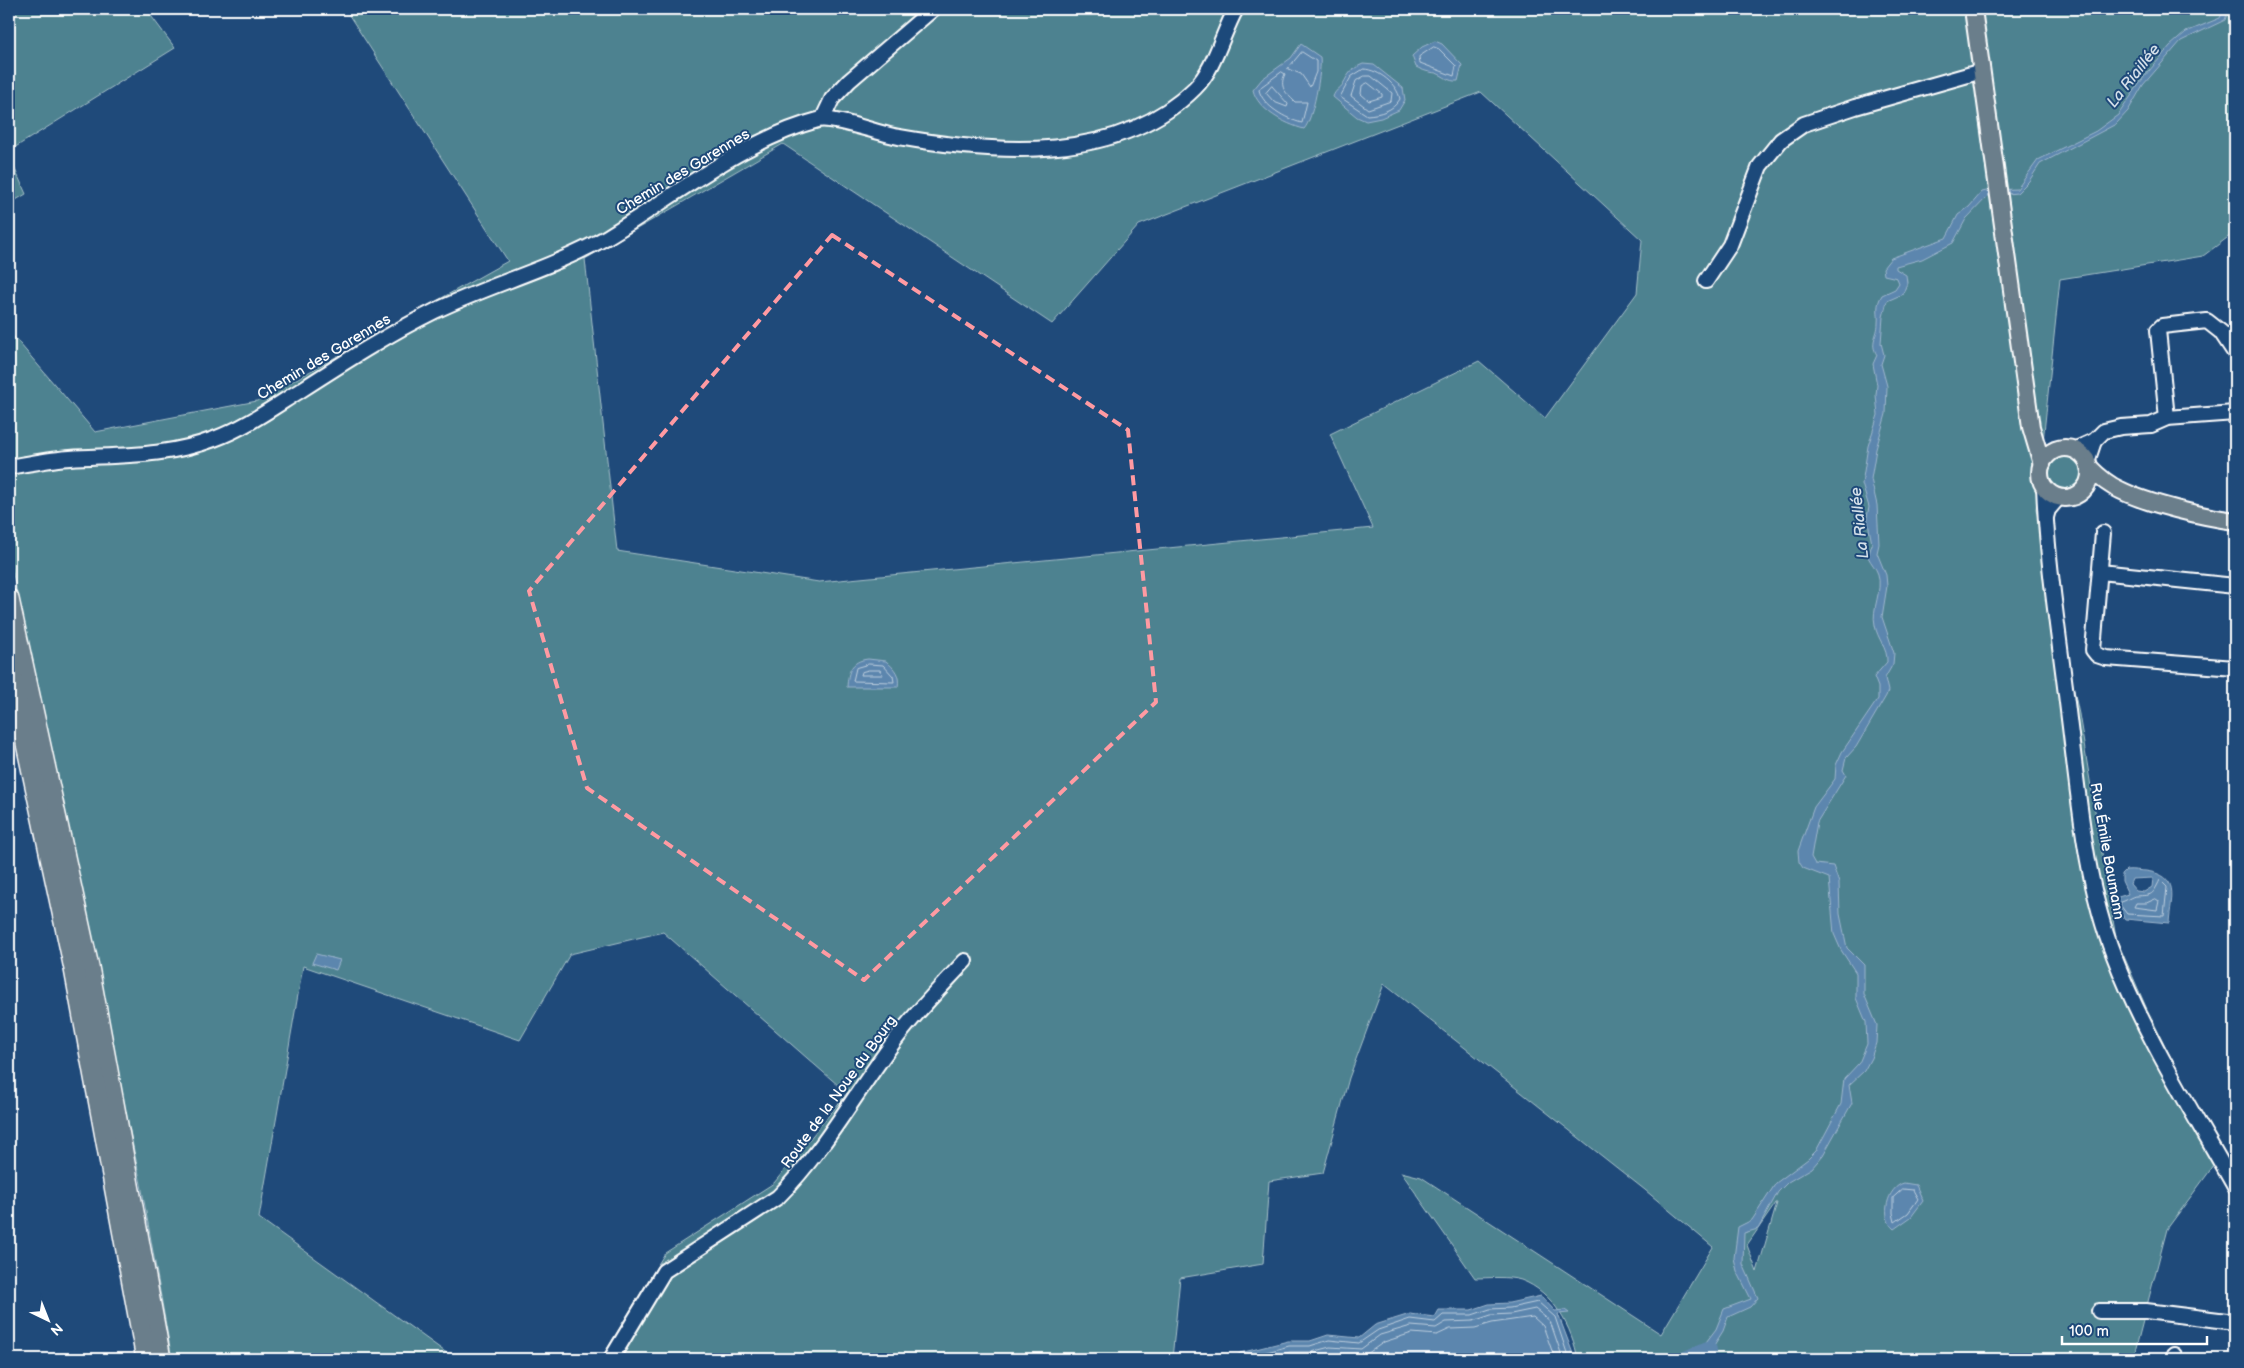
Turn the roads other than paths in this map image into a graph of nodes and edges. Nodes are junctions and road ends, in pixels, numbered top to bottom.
1 (933, 9) edge
2 (1236, 9) edge
3 (1973, 9) edge
4 (1982, 71) junction
5 (824, 118) junction
6 (1706, 281) dead end
7 (2235, 353) edge
8 (2235, 417) edge
9 (2168, 418) junction
10 (2031, 427) junction
11 (2094, 442) junction
12 (2068, 449) junction
13 (2042, 464) junction
14 (2088, 464) junction
15 (9, 467) edge
16 (2044, 486) junction
17 (2119, 490) junction
18 (2081, 492) junction
19 (2059, 497) junction
20 (2045, 520) junction
21 (2235, 521) edge
22 (2103, 533) dead end
23 (2100, 572) junction
24 (2235, 586) edge
25 (9, 599) edge
26 (9, 664) edge
27 (2235, 668) edge
28 (965, 961) dead end
29 (2235, 1187) edge
30 (2099, 1311) dead end
31 (2235, 1322) edge
32 (146, 1359) edge
33 (161, 1359) edge
34 (611, 1359) edge

1 - 5 street
2 - 5 street
3 - 4 main road
4 - 6 street
4 - 10 main road
5 - 15 street, Chemin des Garennes
7 - 9 street
8 - 9 street
9 - 11 street
10 - 12 main road
10 - 13 main road
11 - 12 street
11 - 14 street
12 - 13 main road
12 - 14 main road
13 - 16 main road
14 - 17 main road
14 - 18 main road
16 - 19 main road
16 - 20 street, Rue Émile Baumann
17 - 18 main road
17 - 21 main road
18 - 19 main road
19 - 20 street
20 - 29 street, Rue Émile Baumann
22 - 23 street
23 - 24 street
23 - 27 street
25 - 33 highway
26 - 32 highway
28 - 34 street, Route de la Noue du Bourg
30 - 31 street

